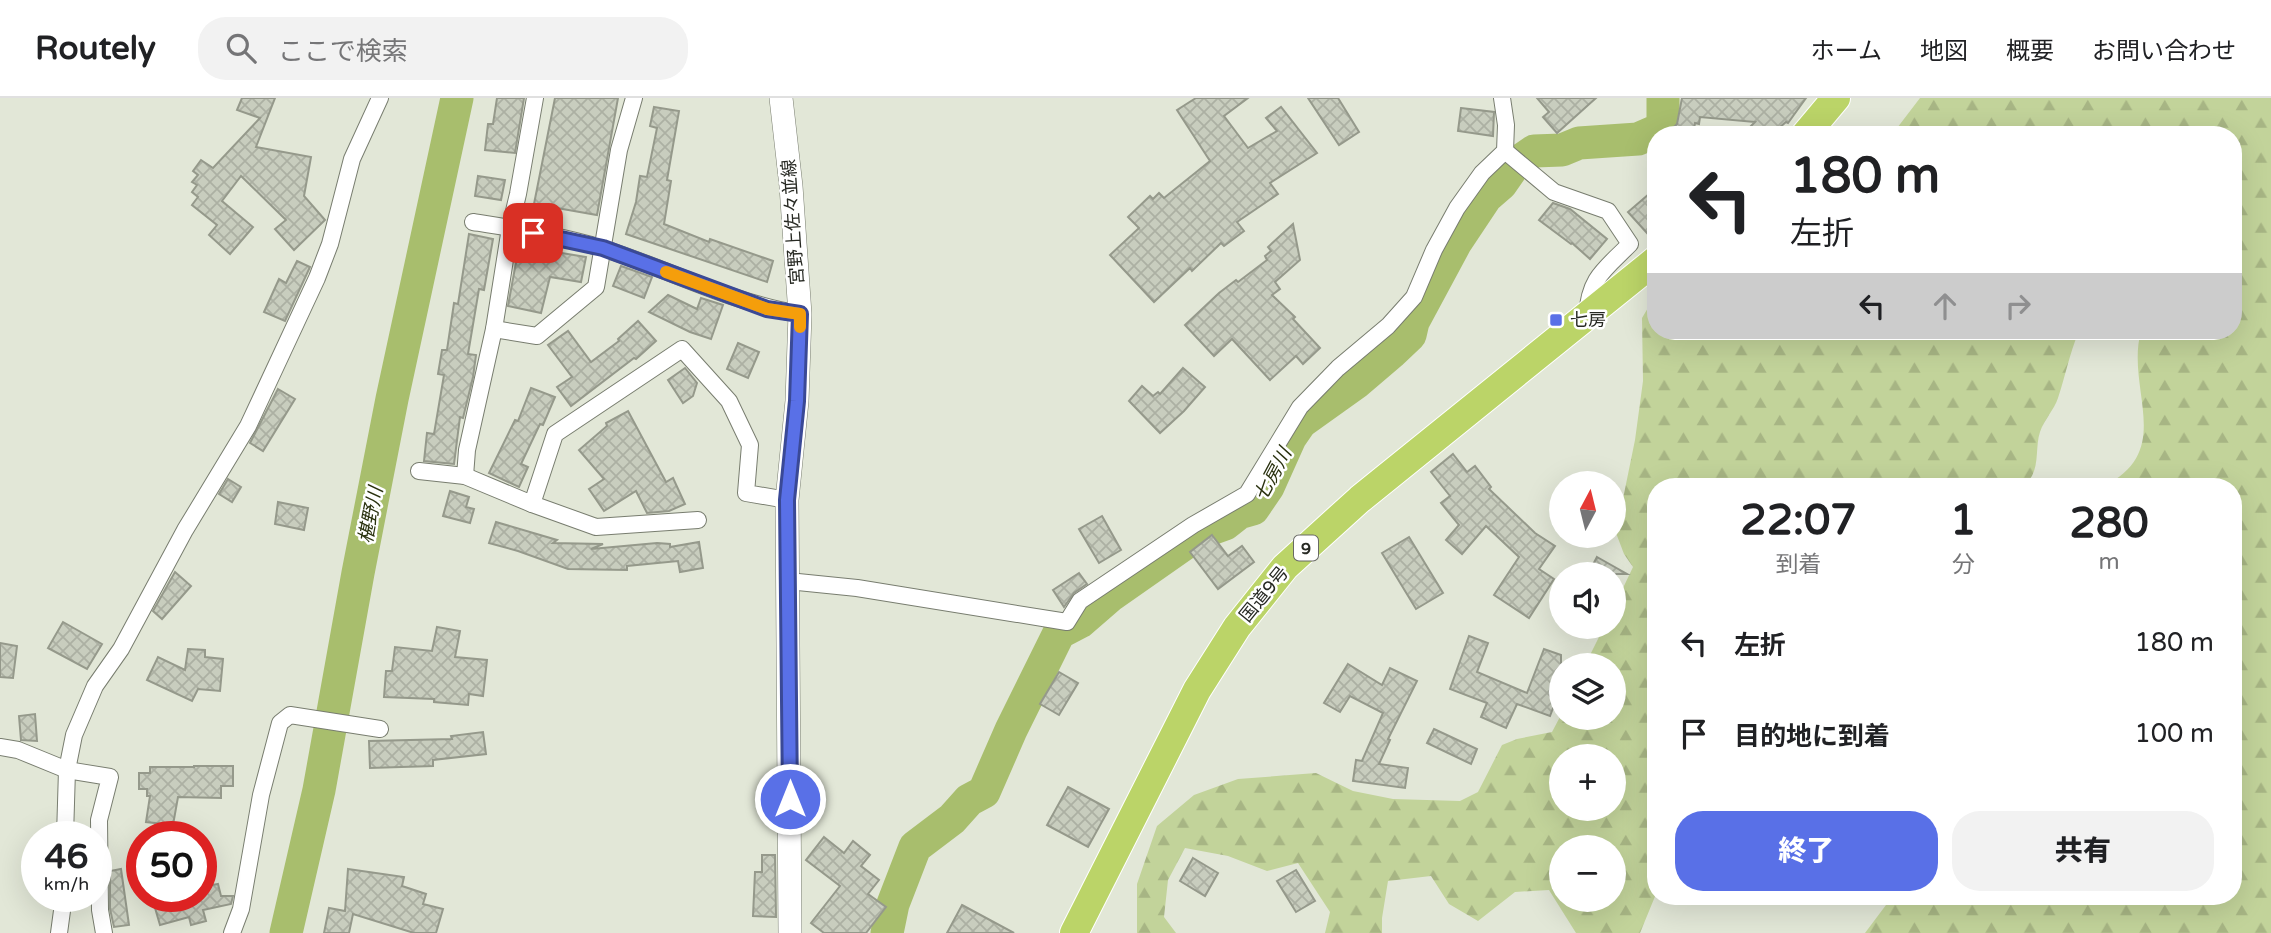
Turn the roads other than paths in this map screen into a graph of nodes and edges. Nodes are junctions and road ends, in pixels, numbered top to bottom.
1 (380, 98) edge
2 (535, 98) edge
3 (634, 98) edge
4 (782, 98) edge
5 (1502, 98) edge
6 (1836, 98) edge
7 (1813, 126) edge
8 (1506, 151) junction
9 (473, 222) dead end
10 (510, 228) junction
11 (603, 248) junction
12 (1647, 267) edge
13 (800, 314) junction
14 (1587, 316) junction
15 (494, 329) junction
16 (419, 471) dead end
17 (464, 476) junction
18 (787, 500) junction
19 (532, 504) junction
20 (698, 520) dead end
21 (788, 581) junction
22 (380, 729) dead end
23 (0, 747) edge
24 (67, 770) junction
25 (65, 821) edge
26 (61, 912) edge
27 (58, 933) edge
28 (104, 933) edge
29 (232, 933) edge
30 (790, 933) edge
31 (1074, 933) edge

1 - 24 street
2 - 10 street
3 - 11 street
4 - 13 main road, 宮野上佐々並線
5 - 8 street
6 - 7 highway
8 - 14 street
8 - 21 street
9 - 10 street
10 - 11 street
10 - 15 street
11 - 13 street
11 - 15 street
12 - 14 highway, 国道9号 / 9
13 - 18 main road, 宮野上佐々並線
14 - 31 highway, 国道9号 / 9
15 - 17 street
16 - 17 street
17 - 19 street
18 - 19 street
18 - 21 main road, 宮野上佐々並線
19 - 20 street
21 - 30 main road, 宮野上佐々並線
22 - 29 street
23 - 24 street
24 - 25 street
24 - 28 street
26 - 27 street

